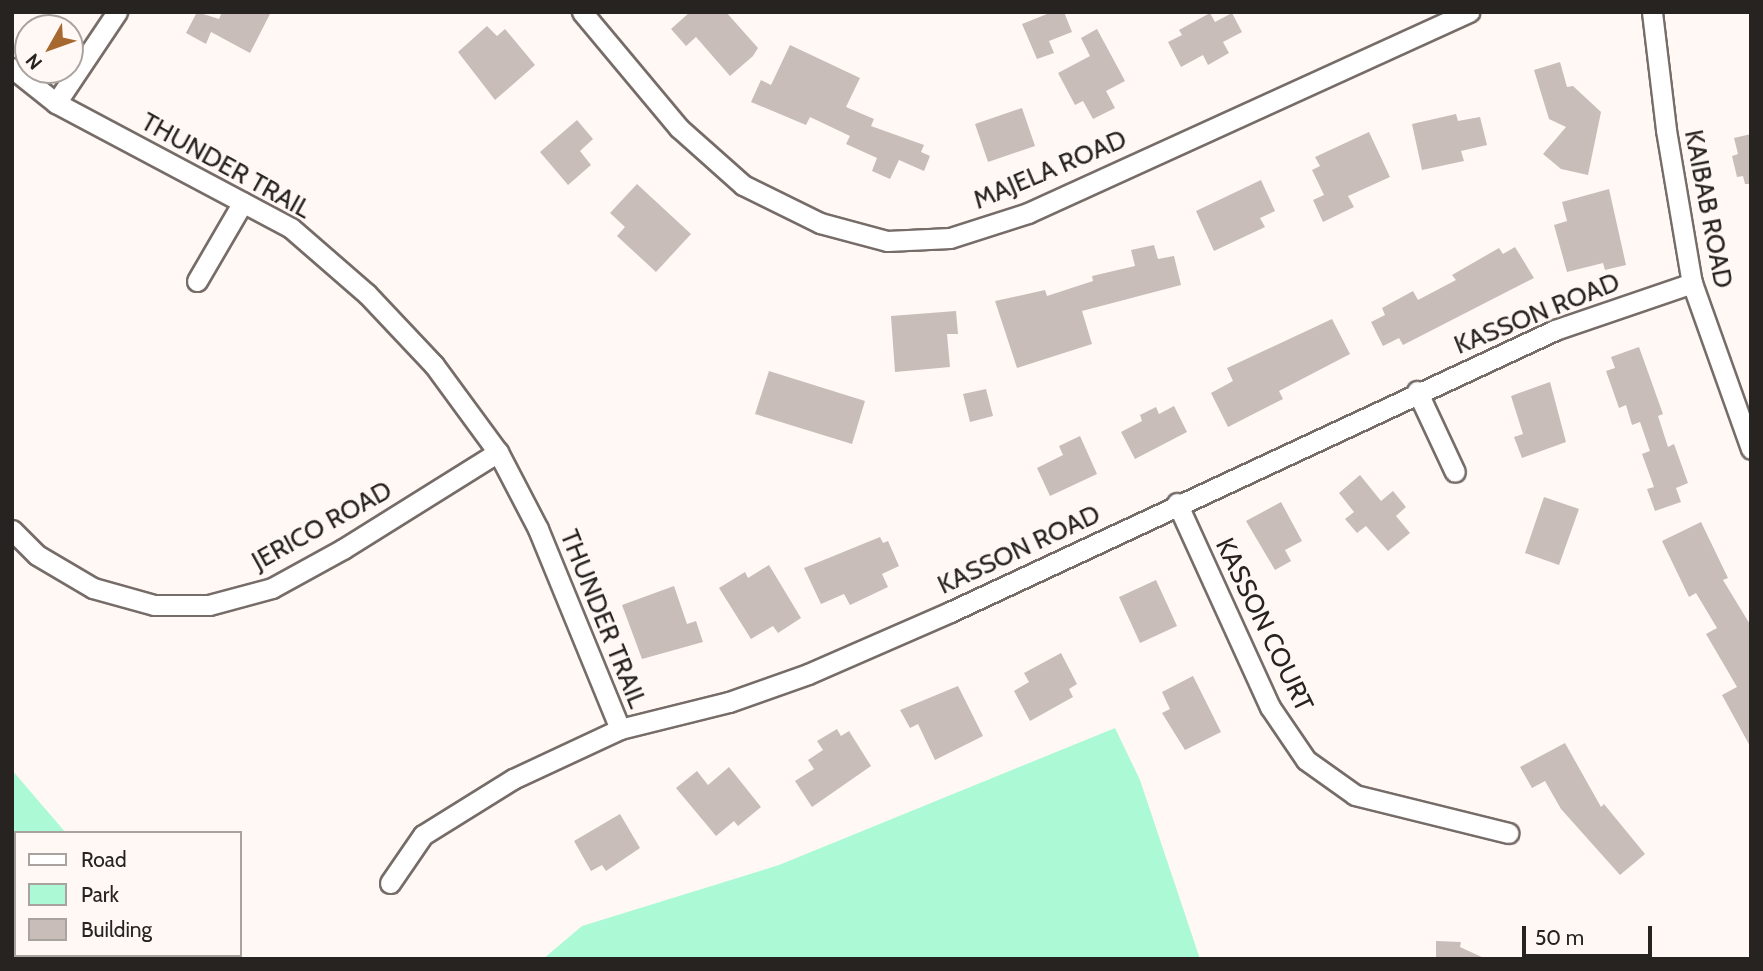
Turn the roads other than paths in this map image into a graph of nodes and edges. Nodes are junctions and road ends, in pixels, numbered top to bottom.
1 (117, 12) edge
2 (582, 12) edge
3 (1469, 12) edge
4 (1652, 12) edge
5 (12, 68) edge
6 (56, 103) junction
7 (243, 202) junction
8 (198, 281) dead end
9 (1692, 283) junction
10 (1417, 391) junction
11 (1751, 449) edge
12 (498, 452) junction
13 (1455, 472) dead end
14 (1177, 503) junction
15 (12, 530) edge
16 (620, 729) junction
17 (1508, 833) dead end
18 (390, 883) dead end

1 - 6 street
2 - 3 street, MAJELA ROAD
4 - 9 street, KAIBAB ROAD
5 - 6 street, THUNDER TRAIL
6 - 7 street, THUNDER TRAIL
7 - 8 street
7 - 12 street, THUNDER TRAIL
9 - 10 street, KASSON ROAD
9 - 11 street, KAIBAB ROAD
10 - 13 street
10 - 14 street, KASSON ROAD
12 - 15 street, JERICO ROAD
12 - 16 street, THUNDER TRAIL
14 - 16 street, KASSON ROAD
14 - 17 street, KASSON COURT
16 - 18 street, KASSON ROAD

